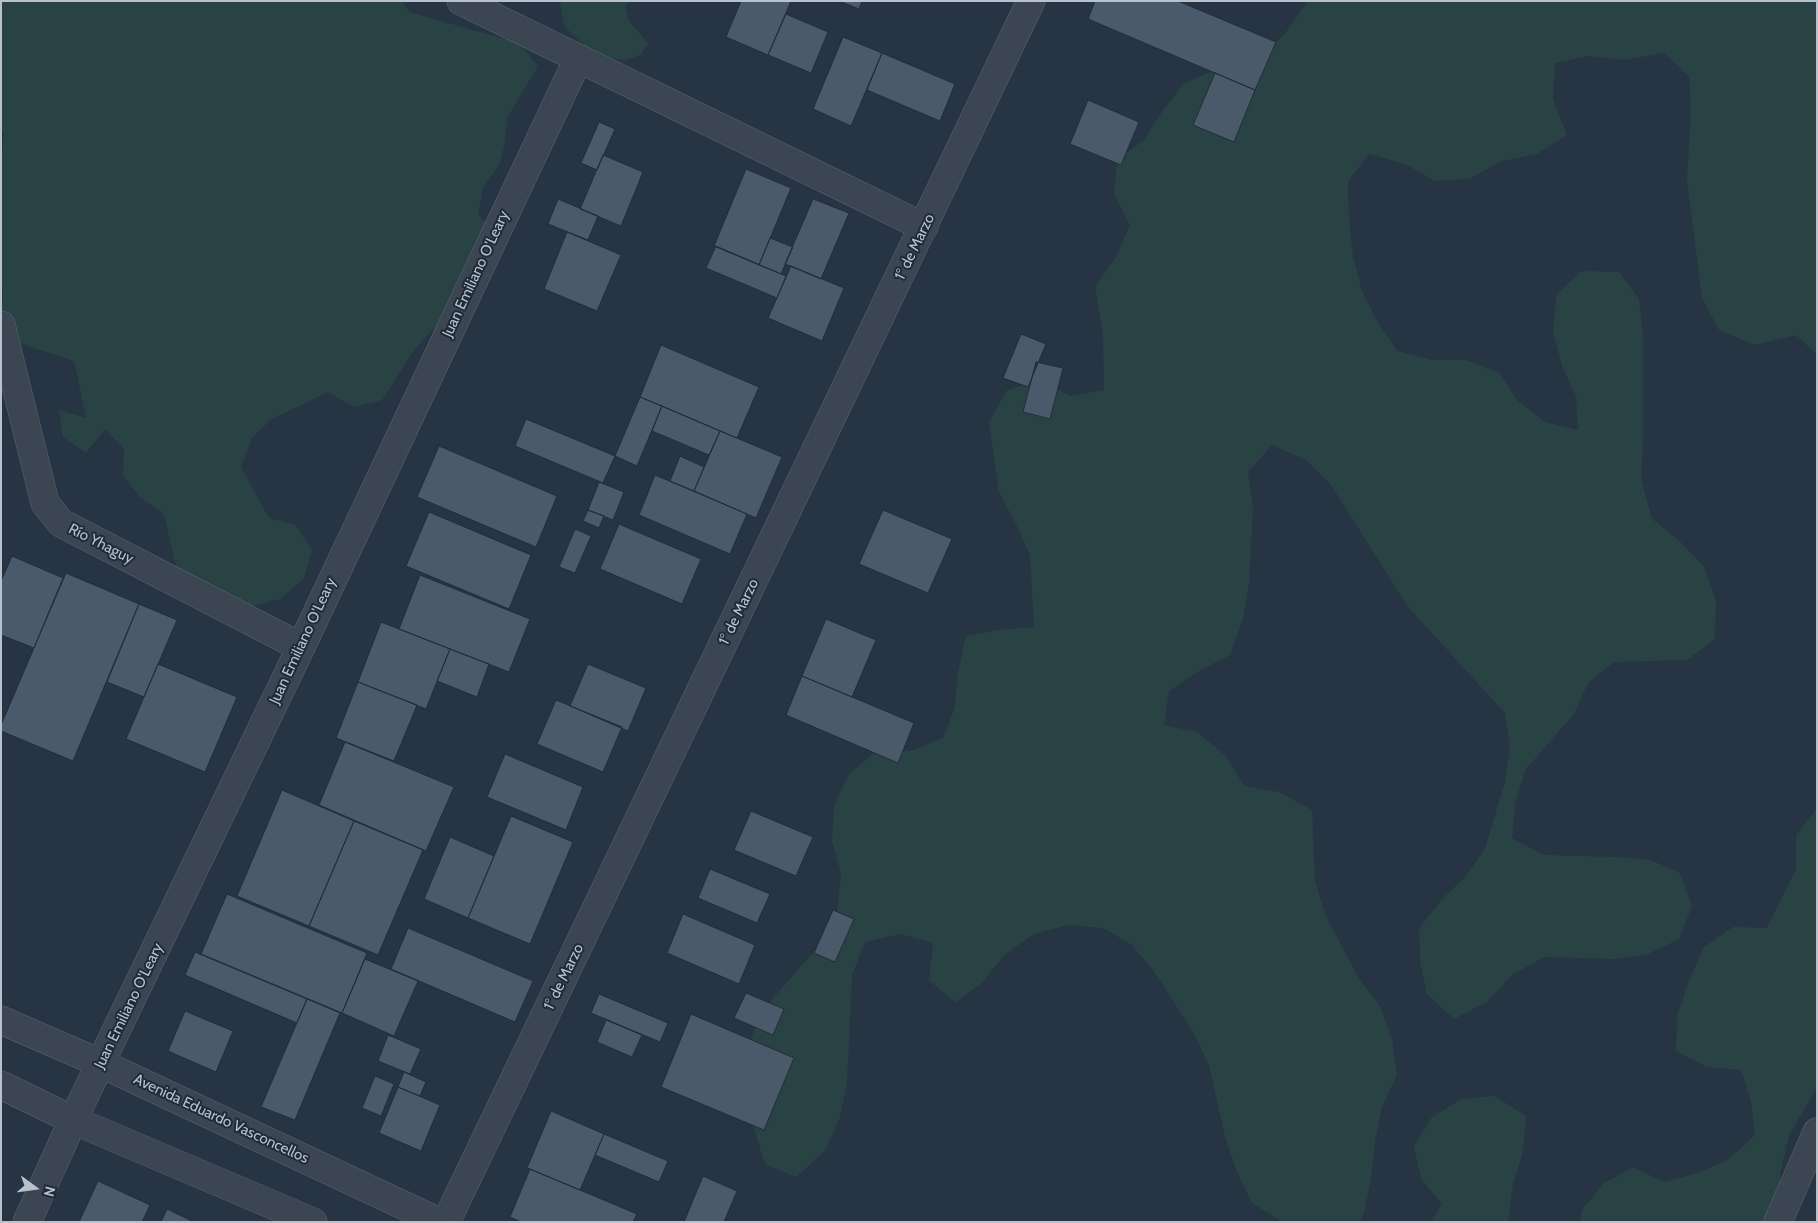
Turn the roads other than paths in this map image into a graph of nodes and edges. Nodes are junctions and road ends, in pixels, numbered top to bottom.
1 (461, 1) edge
2 (1031, 1) edge
3 (578, 59) junction
4 (924, 227) junction
5 (1, 324) edge
6 (301, 647) junction
7 (1, 1020) edge
8 (102, 1064) junction
9 (1, 1085) edge
10 (73, 1120) junction
11 (1817, 1132) edge
12 (27, 1222) edge
13 (313, 1222) edge
14 (439, 1222) edge
15 (446, 1222) edge
16 (1778, 1222) edge

1 - 3 street
2 - 4 street, 1° de Marzo
3 - 4 street
3 - 6 street, Juan Emiliano O'Leary
4 - 15 street, 1° de Marzo
5 - 6 street, Río Yhaguy
6 - 8 street, Juan Emiliano O'Leary
7 - 8 street, Avenida Eduardo Vasconcellos
8 - 10 street, Juan Emiliano O'Leary
8 - 14 street, Avenida Eduardo Vasconcellos
9 - 10 street
10 - 12 street, Juan Emiliano O'Leary
10 - 13 street
11 - 16 street

